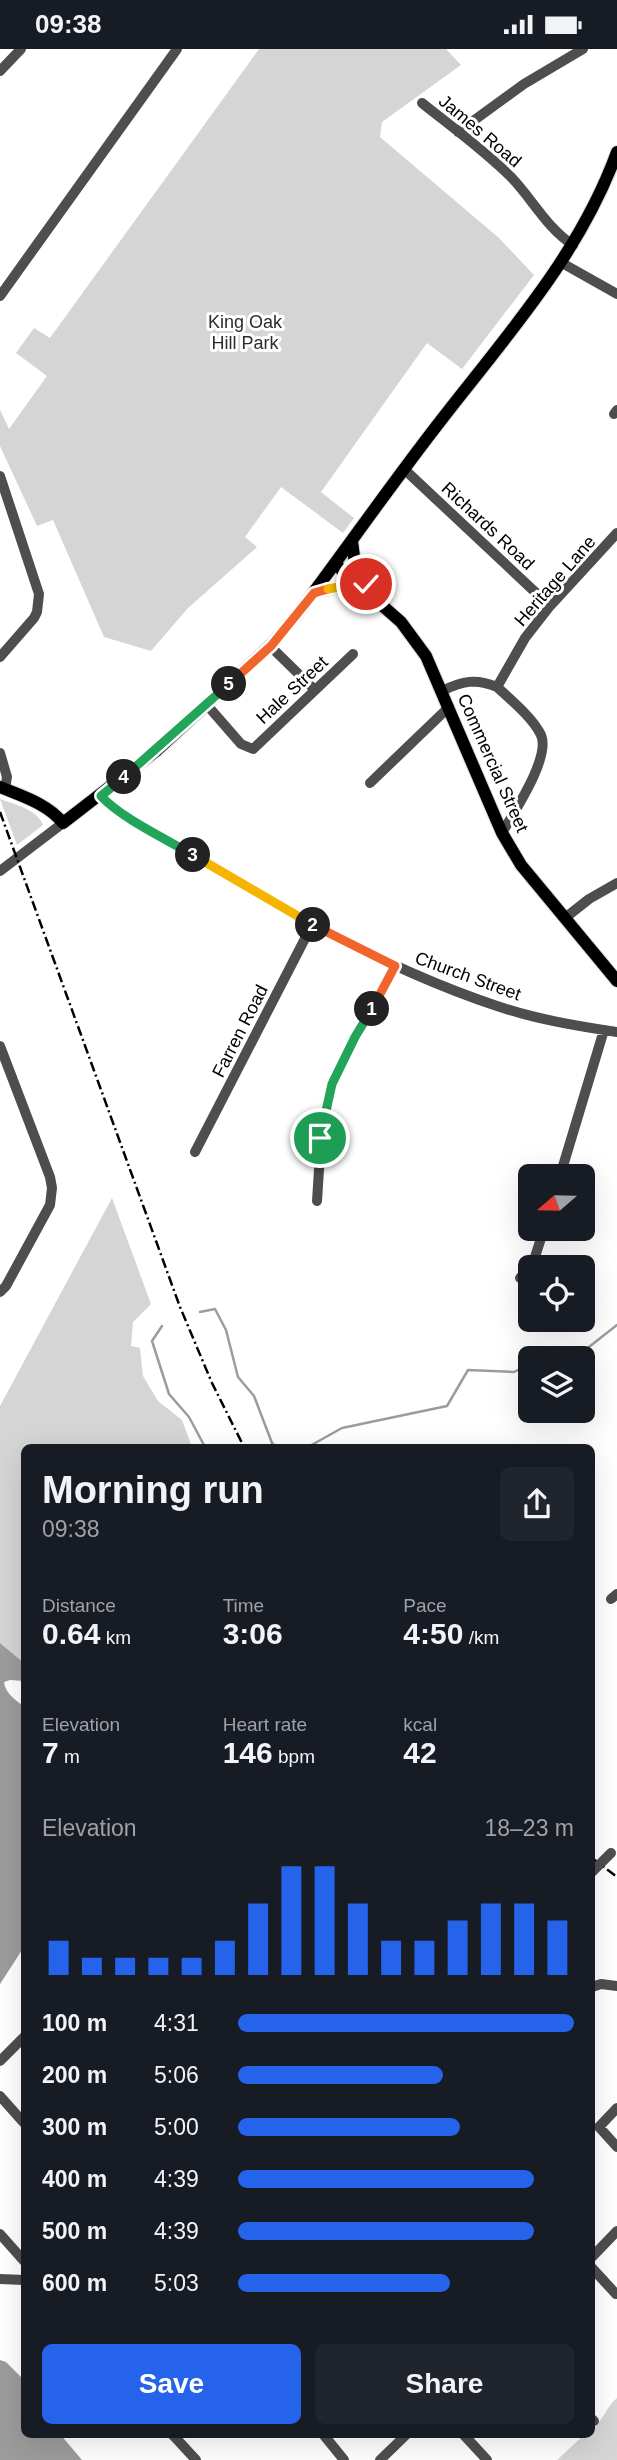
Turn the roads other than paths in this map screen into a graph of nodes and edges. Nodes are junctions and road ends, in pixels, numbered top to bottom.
1 (21, 49) edge
2 (177, 49) edge
3 (583, 49) edge
4 (0, 71) edge
5 (422, 103) dead end
6 (458, 132) junction
7 (617, 152) edge
8 (573, 245) junction
9 (562, 263) junction
10 (617, 295) edge
11 (0, 296) edge
12 (404, 469) junction
13 (0, 476) edge
14 (617, 534) edge
15 (352, 541) junction
16 (337, 562) junction
17 (314, 593) junction
18 (370, 596) junction
19 (550, 606) junction
20 (271, 646) junction
21 (353, 655) dead end
22 (0, 657) edge
23 (497, 687) junction
24 (315, 691) junction
25 (442, 691) junction
26 (206, 705) junction
27 (449, 707) junction
28 (0, 753) edge
29 (370, 783) dead end
30 (3, 788) edge
31 (101, 796) junction
32 (64, 823) junction
33 (502, 833) junction
34 (0, 871) edge
35 (617, 883) edge
36 (565, 918) junction
37 (312, 925) junction
38 (395, 966) junction
39 (617, 981) edge
40 (604, 1030) junction
41 (617, 1032) edge
42 (1, 1052) edge
43 (195, 1152) dead end
44 (564, 1164) edge
45 (317, 1201) dead end
46 (0, 1292) edge
47 (614, 1850) edge
48 (595, 1869) edge
49 (596, 1985) edge
50 (617, 1986) edge
51 (21, 2040) edge
52 (0, 2061) edge
53 (0, 2096) edge
54 (617, 2108) edge
55 (21, 2120) edge
56 (617, 2147) edge
57 (617, 2231) edge
58 (0, 2234) edge
59 (595, 2254) edge
60 (21, 2258) edge
61 (595, 2271) edge
62 (0, 2279) edge
63 (21, 2280) edge
64 (616, 2294) edge
65 (176, 2438) edge
66 (326, 2438) edge
67 (403, 2438) edge
68 (467, 2438) edge
69 (196, 2460) edge
70 (344, 2460) edge
71 (380, 2460) edge
72 (487, 2460) edge

1 - 4 street
2 - 11 street
3 - 6 street
5 - 6 street, James Road
6 - 8 street, James Road
7 - 8 main road
8 - 9 main road
9 - 10 street
9 - 12 main road
12 - 15 main road
12 - 19 street, Richards Road
13 - 22 street
14 - 19 street, Heritage Lane
15 - 16 main road
15 - 18 main road
16 - 17 main road
16 - 18 main road, Commercial Street
17 - 18 main road
17 - 20 main road
18 - 25 main road, Commercial Street
19 - 23 street, Heritage Lane
20 - 24 street
20 - 26 main road
21 - 24 street, Hale Street
23 - 25 street
23 - 33 street
24 - 26 street, Hale Street
25 - 27 main road, Commercial Street
26 - 31 main road
27 - 29 street
27 - 33 main road, Commercial Street
28 - 30 street
30 - 32 main road
31 - 32 main road
31 - 37 street, Church Street
32 - 34 street
33 - 36 main road, Commercial Street
35 - 36 street
36 - 39 main road, Commercial Street
37 - 38 street, Church Street
37 - 43 street, Farren Road
38 - 40 street, Church Street
38 - 45 street
40 - 41 street, Church Street
40 - 44 street
42 - 46 street
47 - 48 street, bridge
49 - 50 street
51 - 52 street
53 - 55 street
54 - 56 street
57 - 59 street
58 - 60 street
61 - 64 street
62 - 63 street
65 - 69 street
66 - 70 street
67 - 71 street
68 - 72 street

